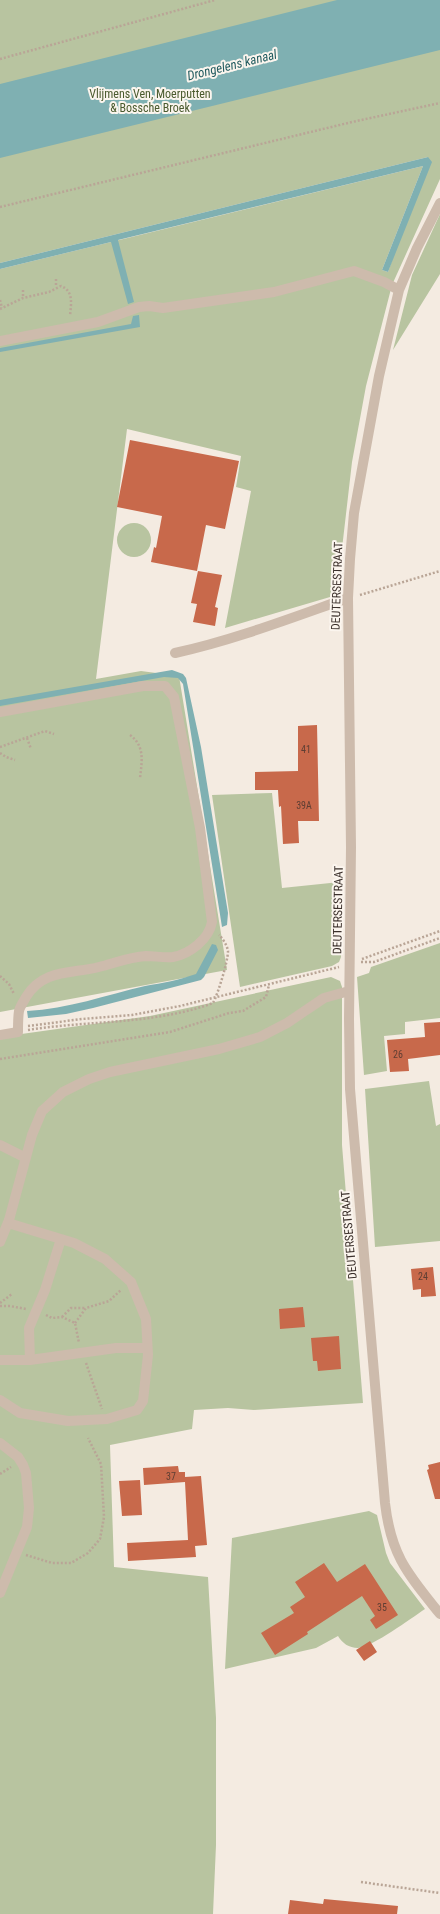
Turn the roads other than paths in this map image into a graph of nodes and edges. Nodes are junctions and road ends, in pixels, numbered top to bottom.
1 (440, 203) edge
2 (399, 290) junction
3 (0, 341) edge
4 (348, 598) junction
5 (175, 654) dead end
6 (0, 712) edge
7 (349, 991) junction
8 (0, 1035) edge
9 (0, 1145) edge
10 (26, 1158) junction
11 (8, 1223) junction
12 (61, 1238) junction
13 (0, 1242) edge
14 (148, 1348) junction
15 (0, 1360) edge
16 (30, 1360) junction
17 (0, 1400) edge
18 (0, 1443) edge
19 (0, 1593) edge
20 (440, 1614) edge

1 - 2 street, DEUTERSESTRAAT
2 - 3 street
2 - 4 street, DEUTERSESTRAAT
4 - 5 street
4 - 7 street, DEUTERSESTRAAT
6 - 8 street
7 - 10 street
7 - 20 street, DEUTERSESTRAAT
9 - 10 street
10 - 11 street
11 - 12 street
11 - 13 street
12 - 14 street
12 - 16 street
14 - 16 street
14 - 17 street
15 - 16 street
18 - 19 street

